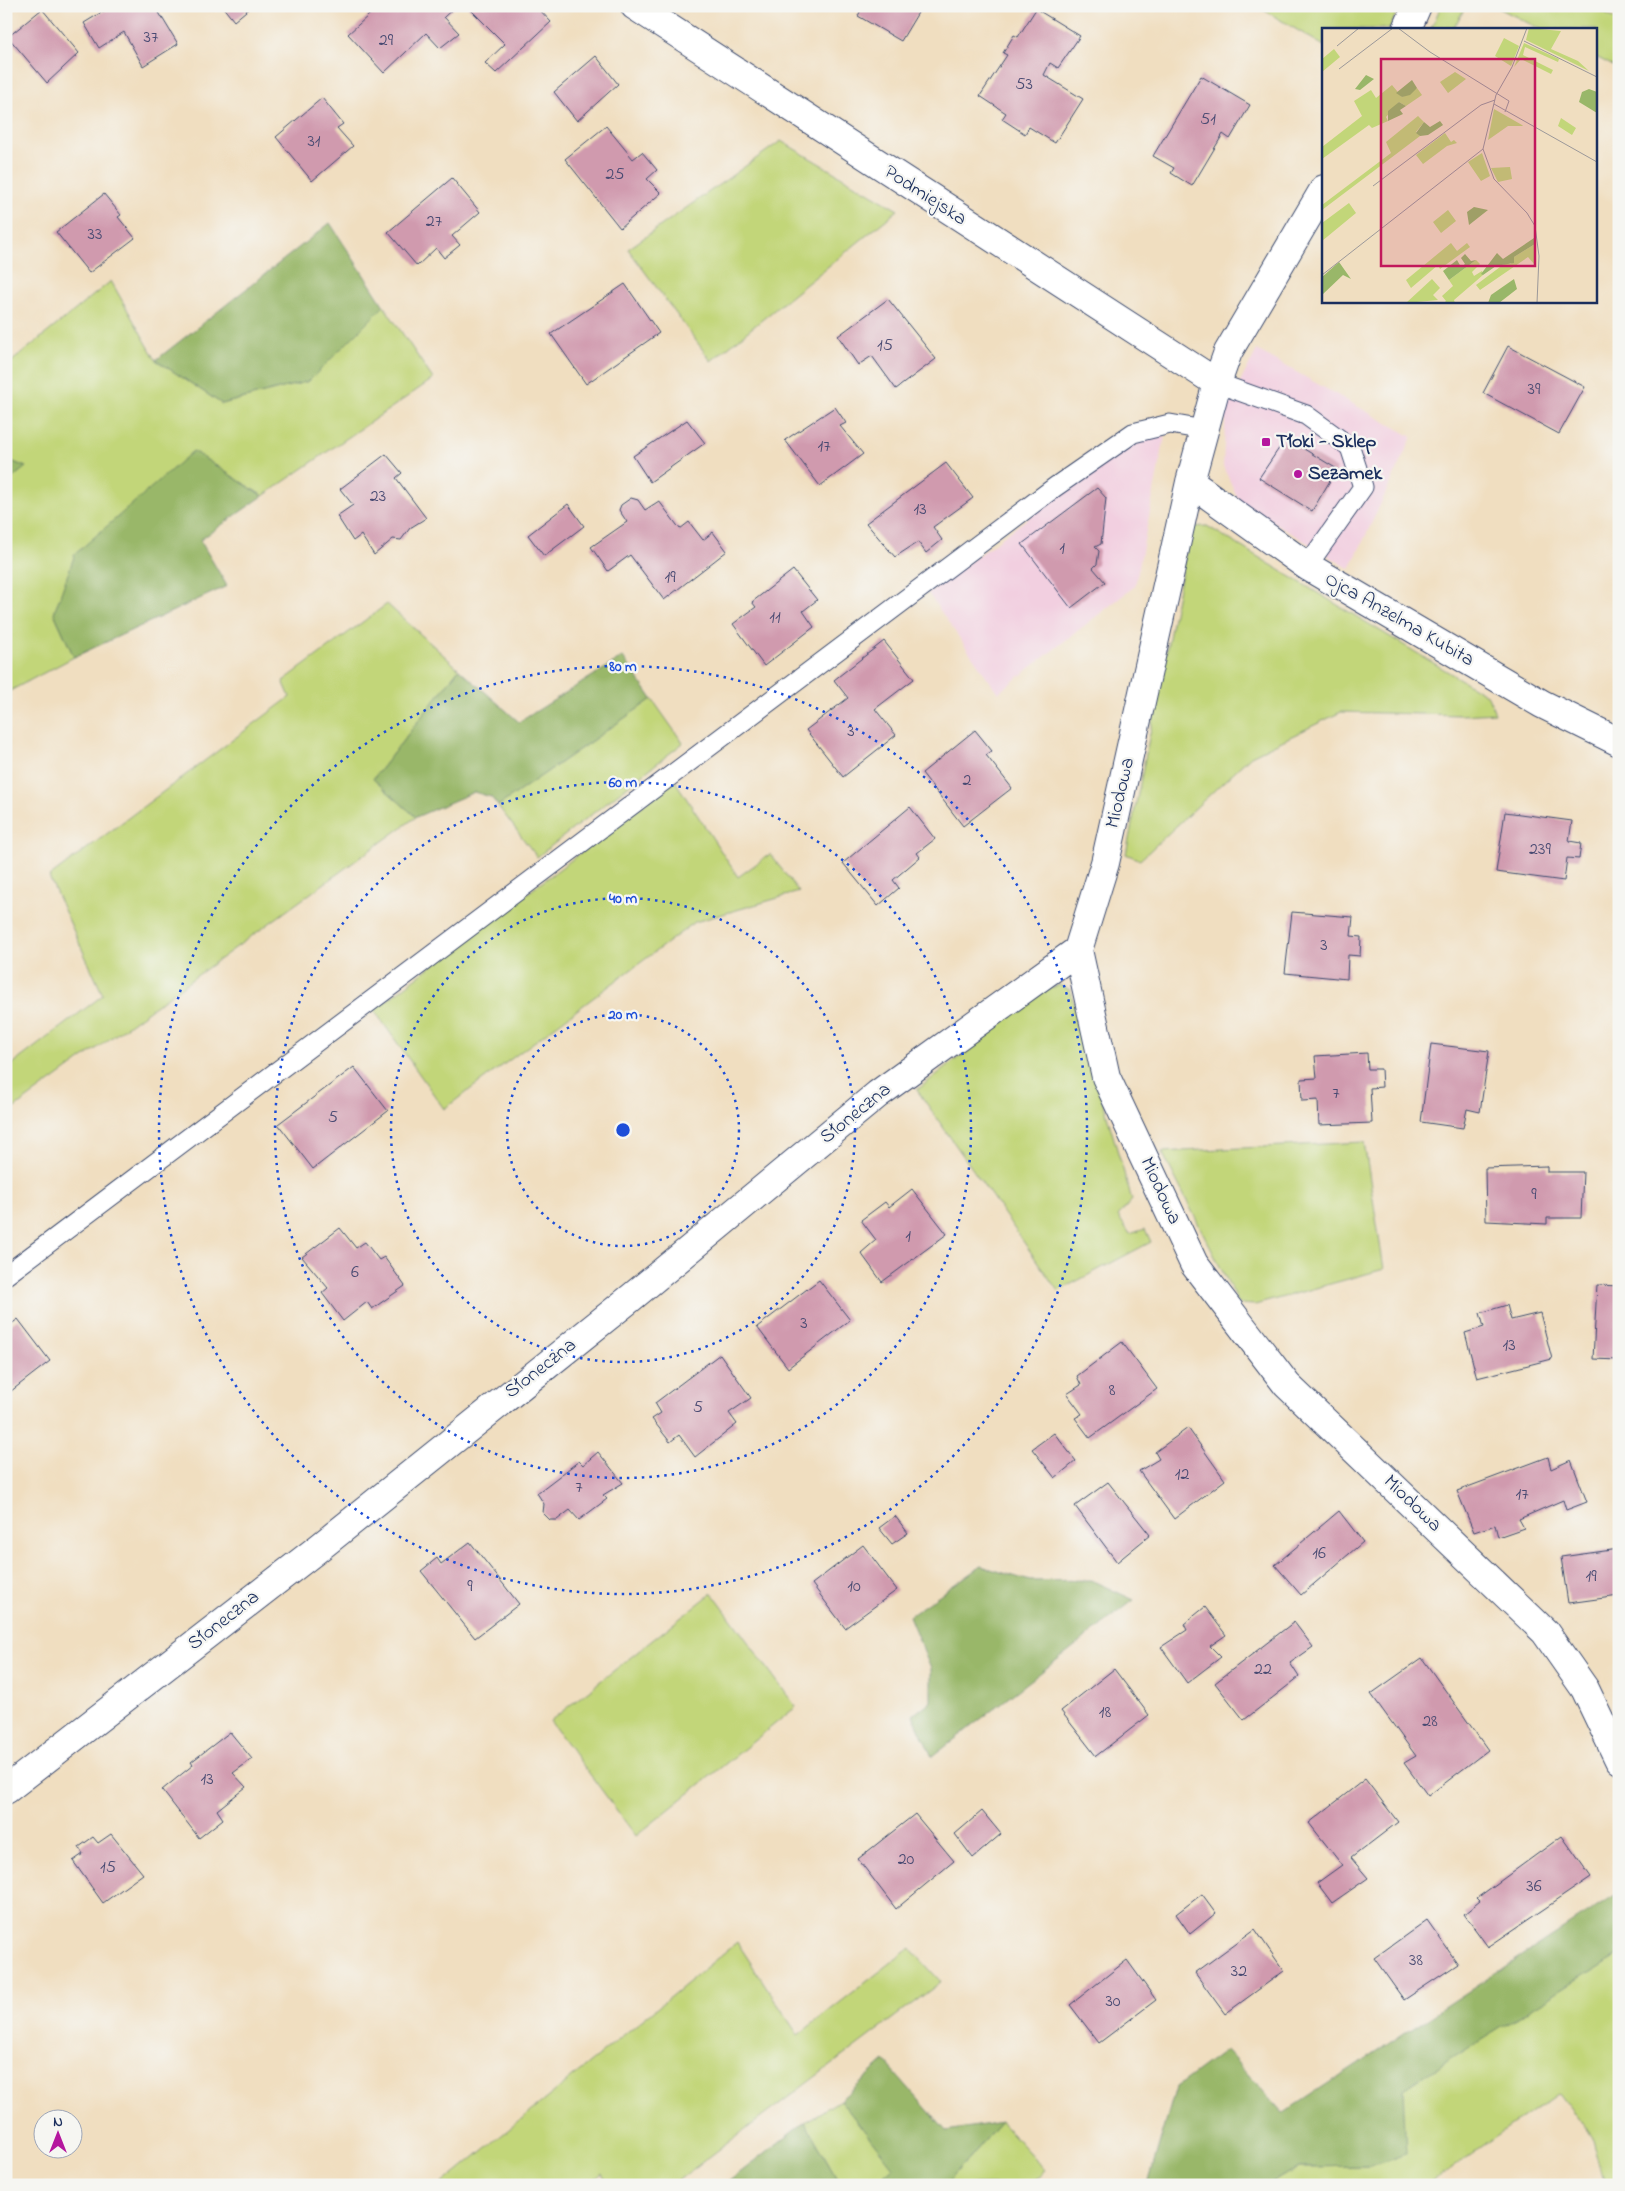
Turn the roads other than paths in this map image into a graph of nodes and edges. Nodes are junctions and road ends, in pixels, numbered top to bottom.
1 (635, 6) edge
2 (1417, 6) edge
3 (1407, 28) edge
4 (1322, 192) edge
5 (1217, 383) junction
6 (1204, 430) junction
7 (1190, 482) junction
8 (1307, 566) junction
9 (1619, 742) edge
10 (1078, 950) junction
11 (6, 1275) edge
12 (1619, 1760) edge
13 (6, 1790) edge

1 - 5 street, Podmiejska
2 - 3 street
4 - 5 street, Miodowa
5 - 6 street, Miodowa
5 - 8 lane
6 - 7 street, Miodowa
6 - 11 lane
7 - 8 street, Ojca Anzelma Kubita
7 - 10 street, Miodowa
8 - 9 street, Ojca Anzelma Kubita
10 - 12 street, Miodowa
10 - 13 street, Słoneczna

